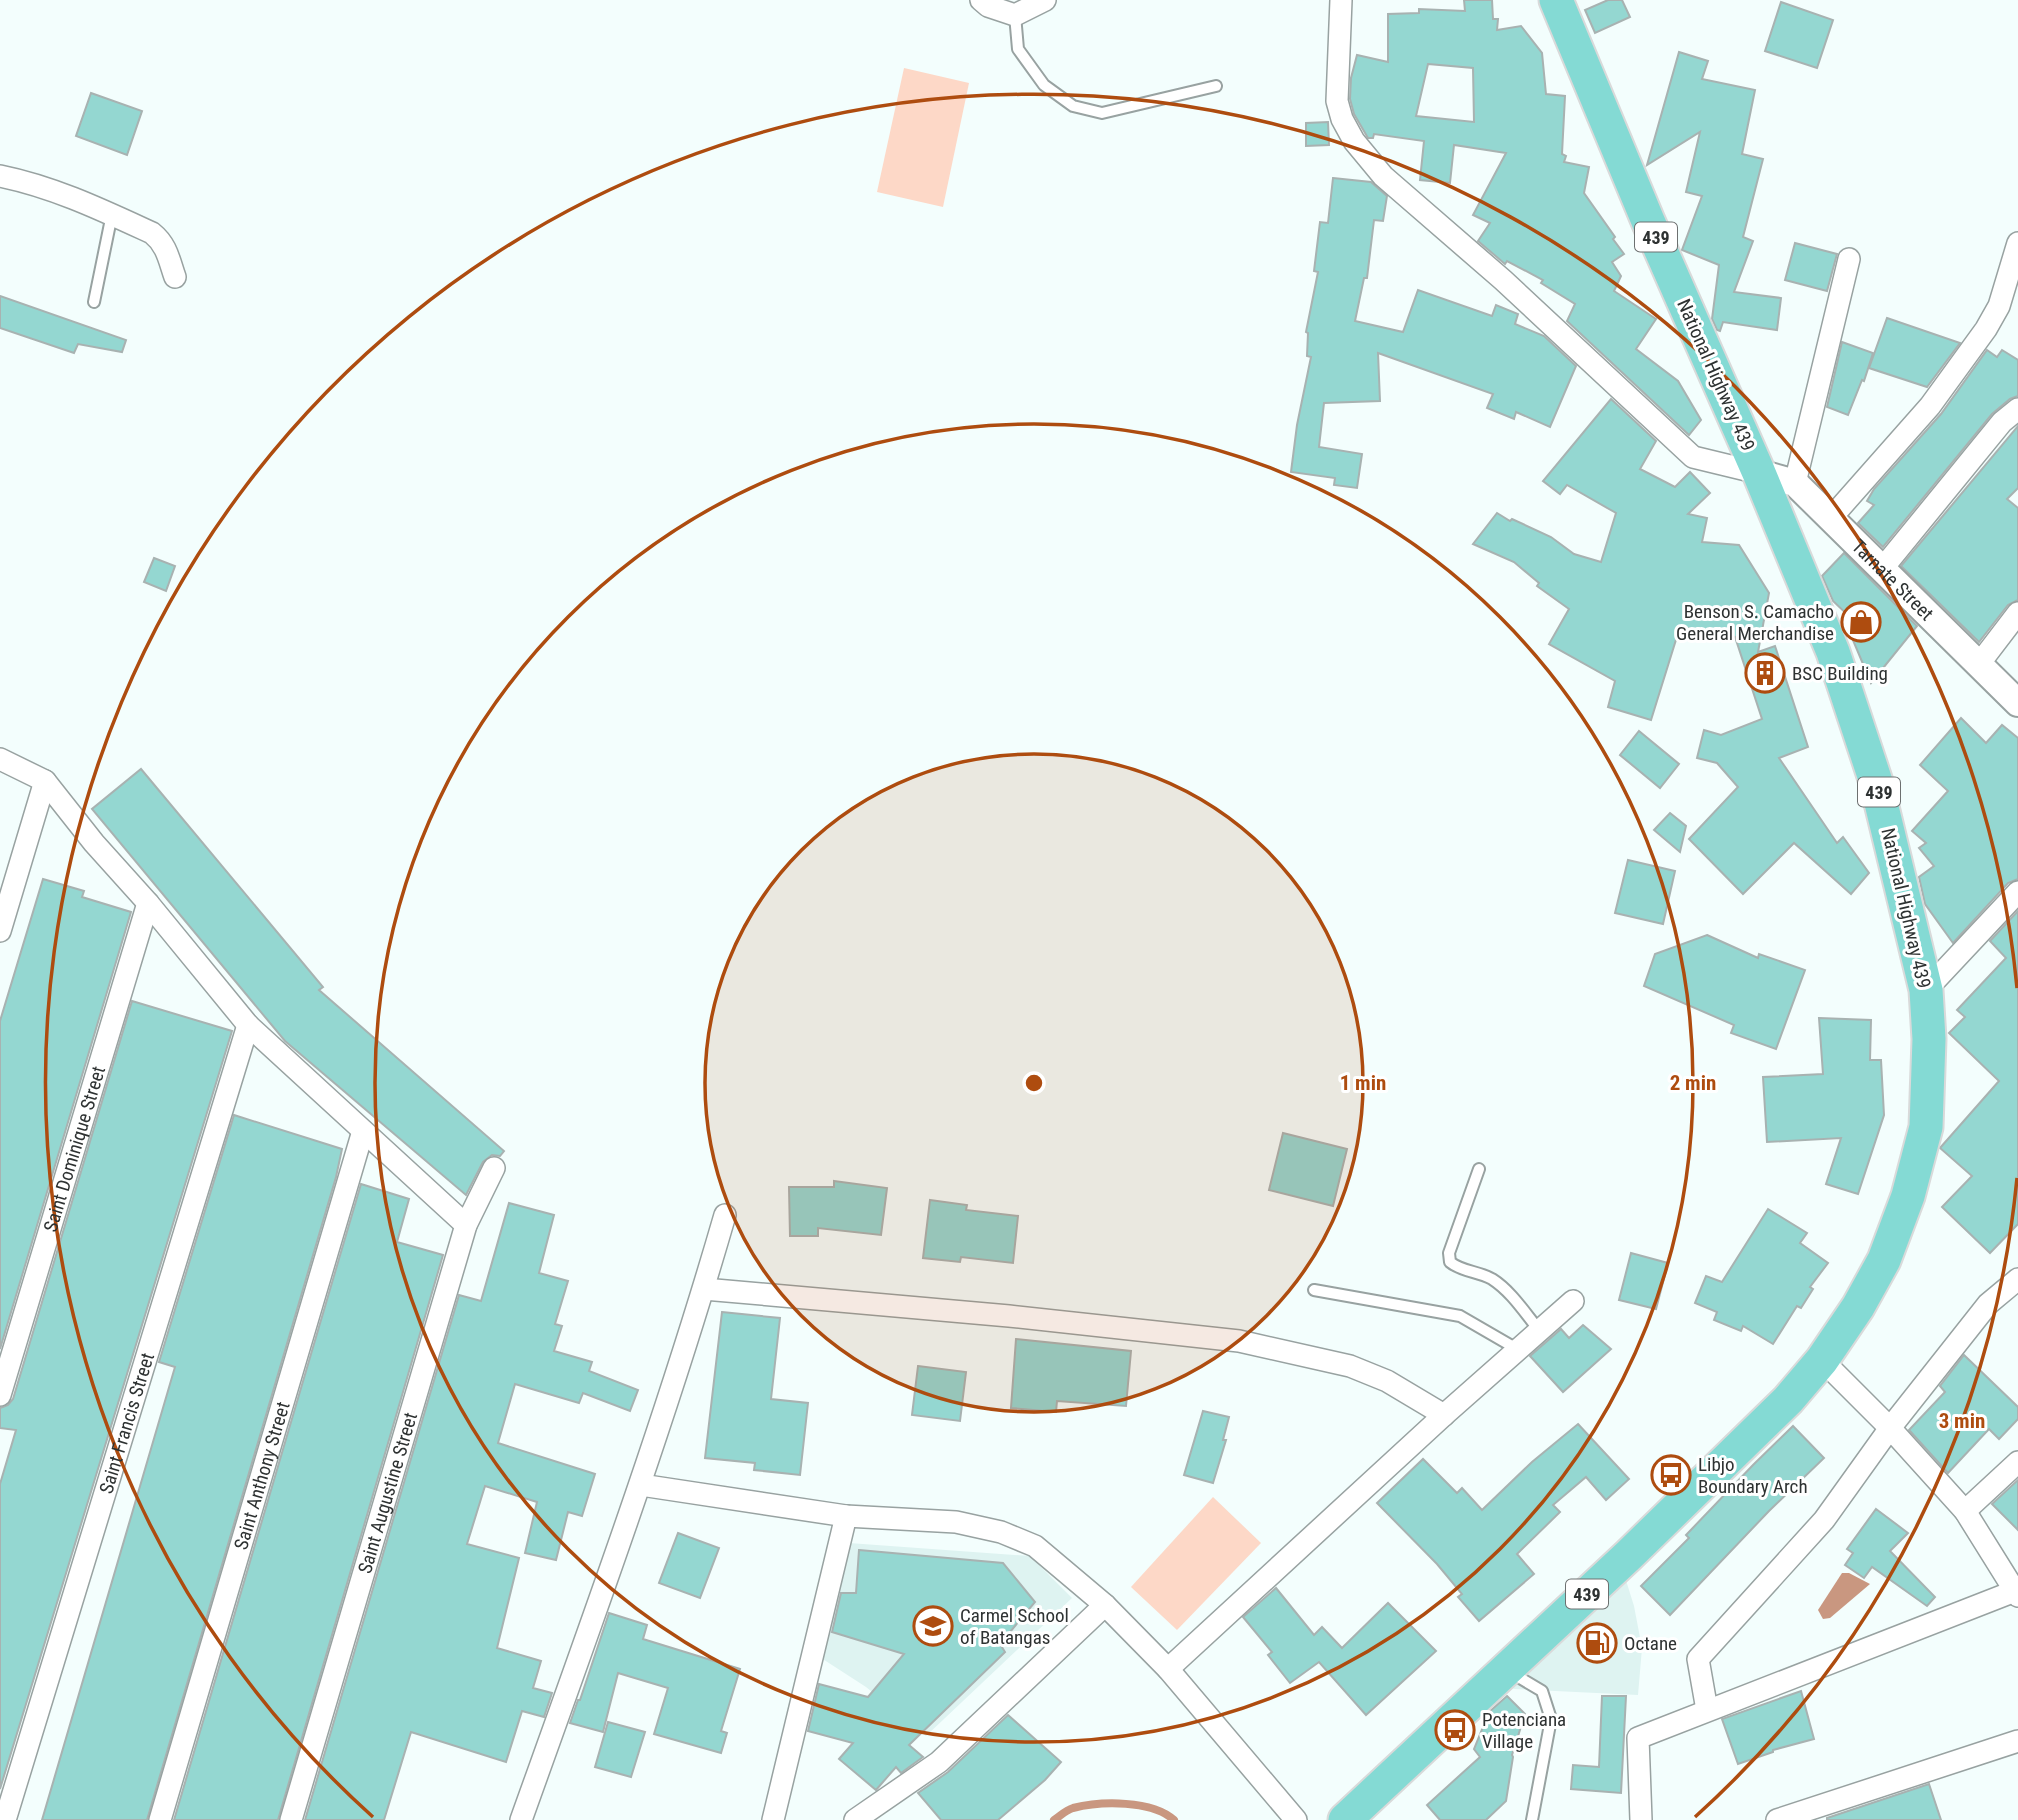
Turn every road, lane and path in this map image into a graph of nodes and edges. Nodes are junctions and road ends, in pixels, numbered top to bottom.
1 (981, 0) edge
2 (1045, 0) edge
3 (1340, 0) edge
4 (1556, 0) edge
5 (1015, 15) junction
6 (1216, 86) dead end
7 (0, 176) edge
8 (112, 214) junction
9 (2018, 243) edge
10 (1849, 259) dead end
11 (175, 277) dead end
12 (94, 302) dead end
13 (2018, 409) edge
14 (1759, 473) junction
15 (1795, 483) junction
16 (1831, 518) junction
17 (1882, 569) junction
18 (2018, 613) edge
19 (1979, 664) junction
20 (2018, 703) edge
21 (0, 759) edge
22 (45, 781) junction
23 (2018, 892) edge
24 (148, 903) junction
25 (0, 931) edge
26 (1926, 989) junction
27 (248, 1025) junction
28 (363, 1131) junction
29 (494, 1168) dead end
30 (1479, 1169) dead end
31 (725, 1214) dead end
32 (466, 1224) junction
33 (2018, 1279) edge
34 (704, 1289) junction
35 (1314, 1290) dead end
36 (1573, 1301) dead end
37 (1539, 1329) junction
38 (1517, 1349) junction
39 (1822, 1360) junction
40 (0, 1395) edge
41 (1444, 1415) junction
42 (1890, 1428) junction
43 (2018, 1462) edge
44 (641, 1485) junction
45 (1965, 1511) junction
46 (846, 1516) junction
47 (2016, 1593) edge
48 (1105, 1605) junction
49 (1168, 1669) junction
50 (1506, 1670) junction
51 (1707, 1710) junction
52 (2018, 1741) edge
53 (5, 1820) edge
54 (160, 1820) edge
55 (291, 1820) edge
56 (521, 1820) edge
57 (773, 1820) edge
58 (855, 1820) edge
59 (1296, 1820) edge
60 (1345, 1820) edge
61 (1532, 1820) edge
62 (1641, 1820) edge
63 (1777, 1820) edge

1 - 5 street
2 - 5 street
3 - 14 street
4 - 14 main road, National Highway 439 / 439
5 - 6 lane
7 - 8 street
8 - 11 street
8 - 12 lane
9 - 16 street
10 - 15 street
13 - 17 street
14 - 15 street, Tarnate Street
14 - 26 main road, National Highway 439 / 439
15 - 16 street, Tarnate Street
16 - 17 street, Tarnate Street
17 - 19 street, Tarnate Street
18 - 19 street
19 - 20 street, Tarnate Street
21 - 22 street
22 - 24 street
22 - 25 street
23 - 26 street
24 - 27 street
24 - 40 street, Saint Dominique Street
26 - 39 main road, National Highway 439 / 439
27 - 28 street
27 - 53 street, Saint Francis Street
28 - 32 street
28 - 54 street, Saint Anthony Street
29 - 32 street, Saint Augustine Street
30 - 37 lane
31 - 34 street
32 - 55 street, Saint Augustine Street
33 - 42 street
34 - 41 street
34 - 44 street
35 - 38 lane
36 - 37 street
37 - 38 street
38 - 41 street
39 - 42 street
39 - 50 main road, National Highway 439 / 439
41 - 49 street
42 - 45 street
42 - 51 street
43 - 45 street
44 - 46 street
44 - 56 street
45 - 47 street
46 - 48 street
46 - 57 street
47 - 51 street
48 - 49 street
48 - 58 street
49 - 59 street
50 - 60 main road, National Highway 439 / 439
50 - 61 lane
51 - 62 street
52 - 63 street

